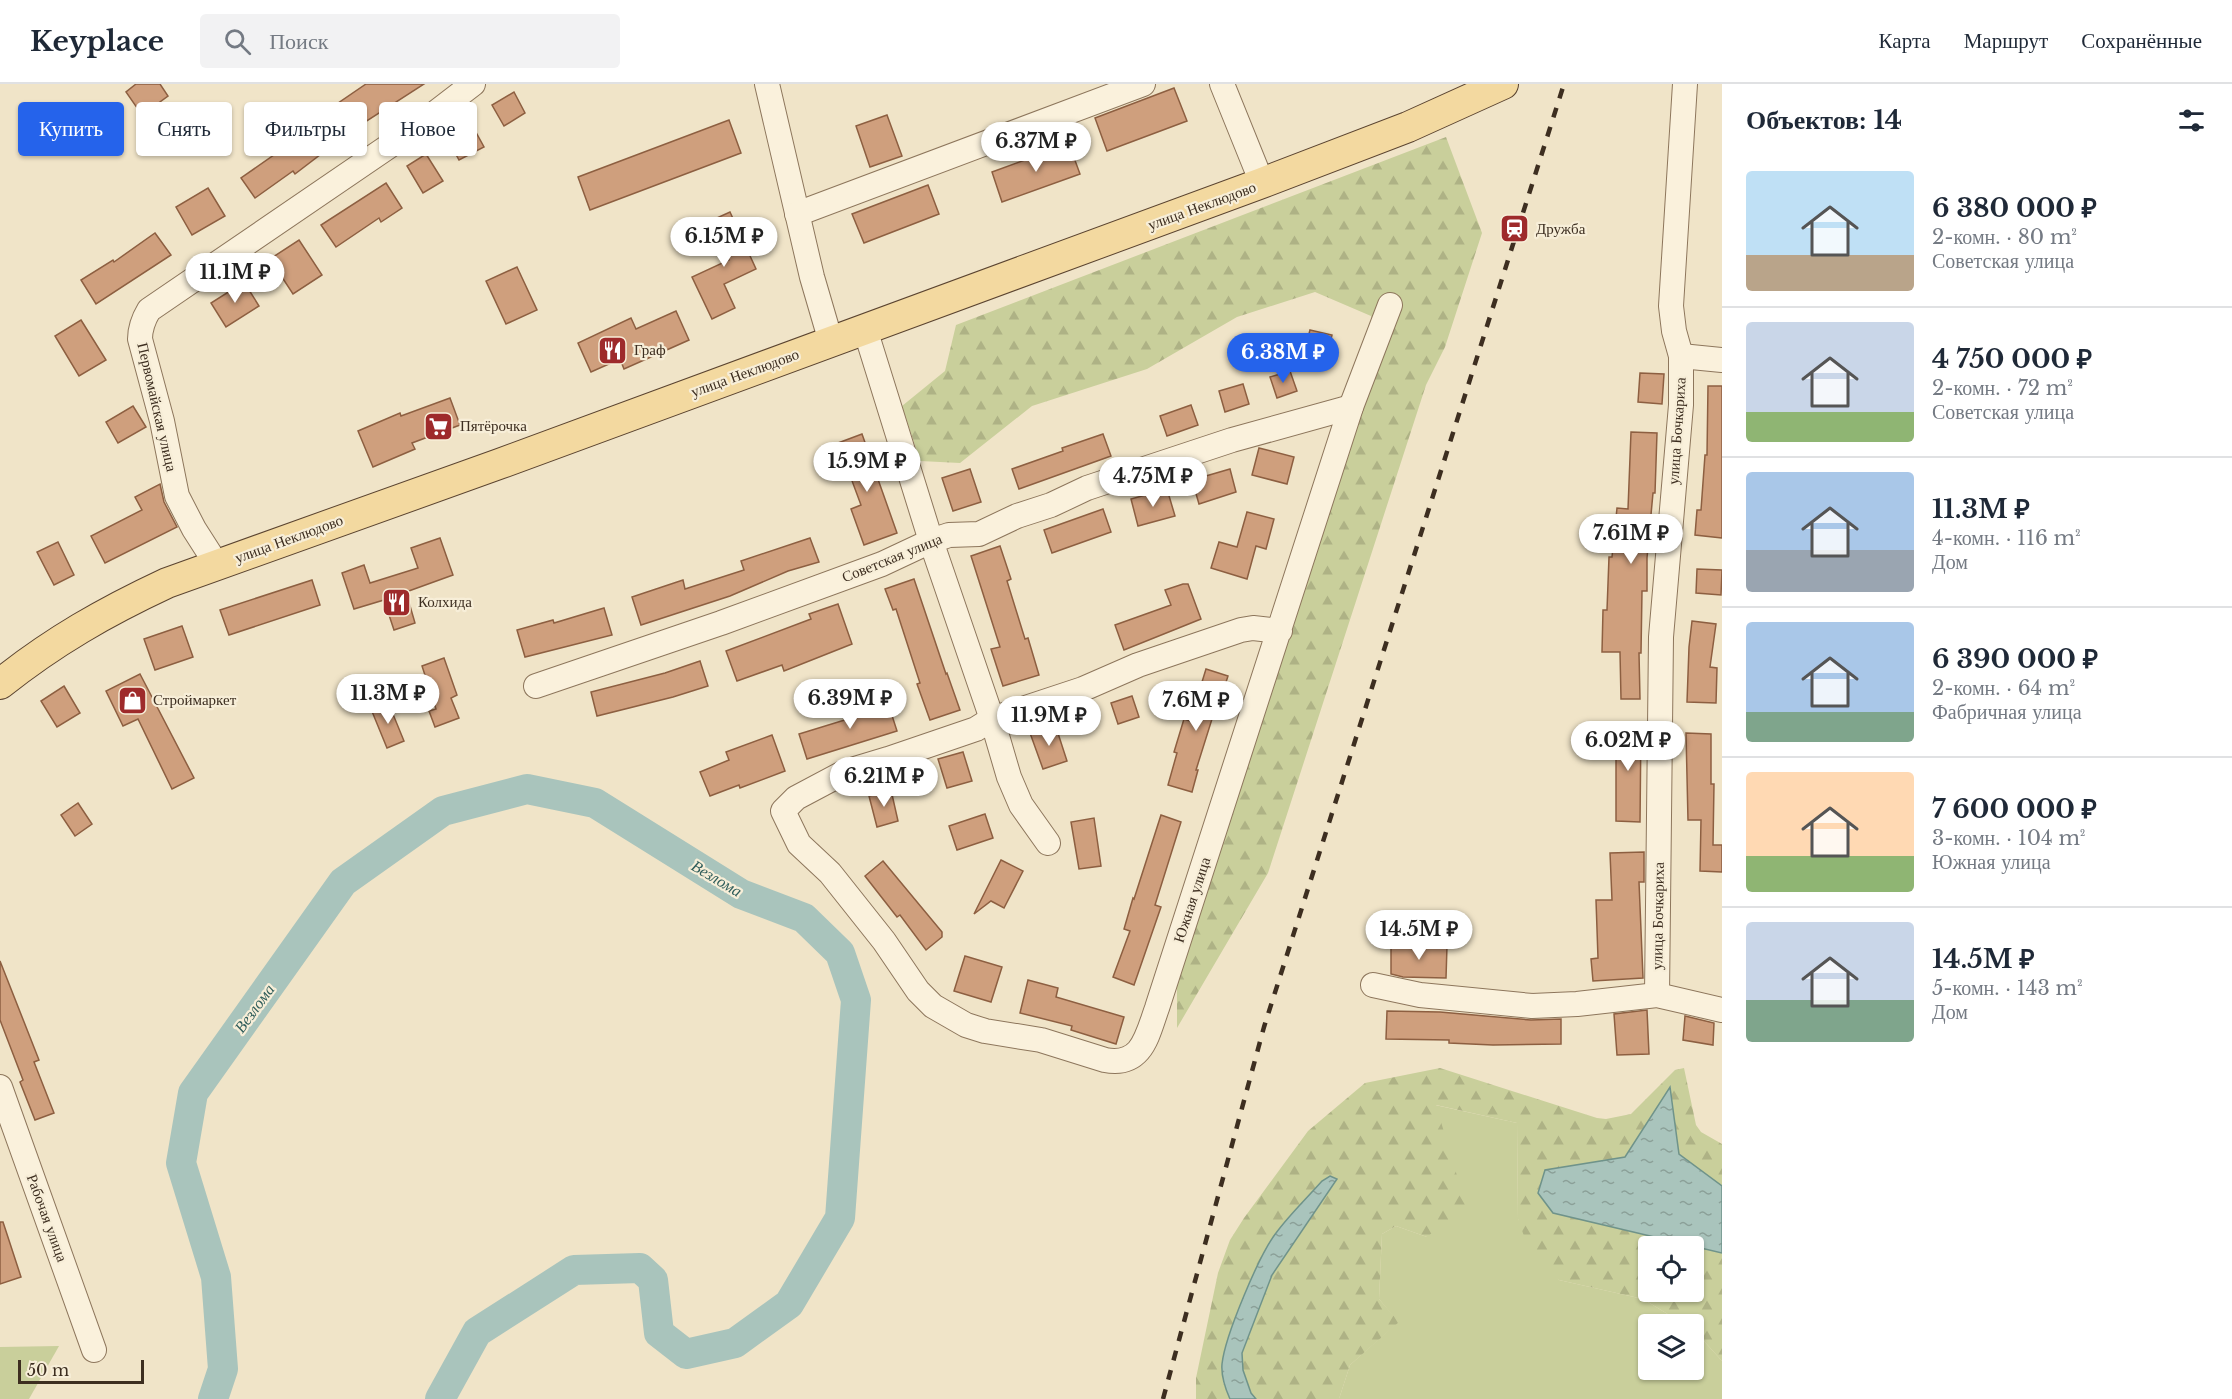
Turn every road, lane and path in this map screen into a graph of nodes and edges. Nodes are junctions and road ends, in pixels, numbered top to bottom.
1 (473, 84) edge
2 (766, 84) edge
3 (1143, 84) edge
4 (1222, 84) edge
5 (1503, 84) edge
6 (1685, 84) edge
7 (1263, 183) junction
8 (797, 214) junction
9 (1390, 305) dead end
10 (865, 329) junction
11 (831, 342) junction
12 (1681, 356) junction
13 (1722, 360) edge
14 (1351, 407) junction
15 (931, 541) junction
16 (217, 565) junction
17 (1280, 631) junction
18 (0, 684) edge
19 (536, 686) dead end
20 (992, 719) junction
21 (1048, 843) dead end
22 (1373, 985) dead end
23 (1657, 995) junction
24 (1722, 1010) edge
25 (0, 1087) edge
26 (94, 1350) dead end

1 - 16 street, Первомайская улица
2 - 8 street
3 - 8 street
4 - 7 street
5 - 7 main road, улица Неклюдово
6 - 12 street, улица Бочкариха
7 - 10 main road, улица Неклюдово
8 - 11 street
9 - 14 street, Южная улица
10 - 11 main road, улица Неклюдово
10 - 15 street
11 - 16 main road, улица Неклюдово
12 - 13 street
12 - 23 street, улица Бочкариха
14 - 15 street, Советская улица
14 - 17 street, Южная улица
15 - 19 street, Советская улица
15 - 20 street
16 - 18 main road, улица Неклюдово
17 - 20 street
17 - 20 street, Южная улица
20 - 21 street
22 - 23 street
23 - 24 street
25 - 26 street, Рабочая улица

